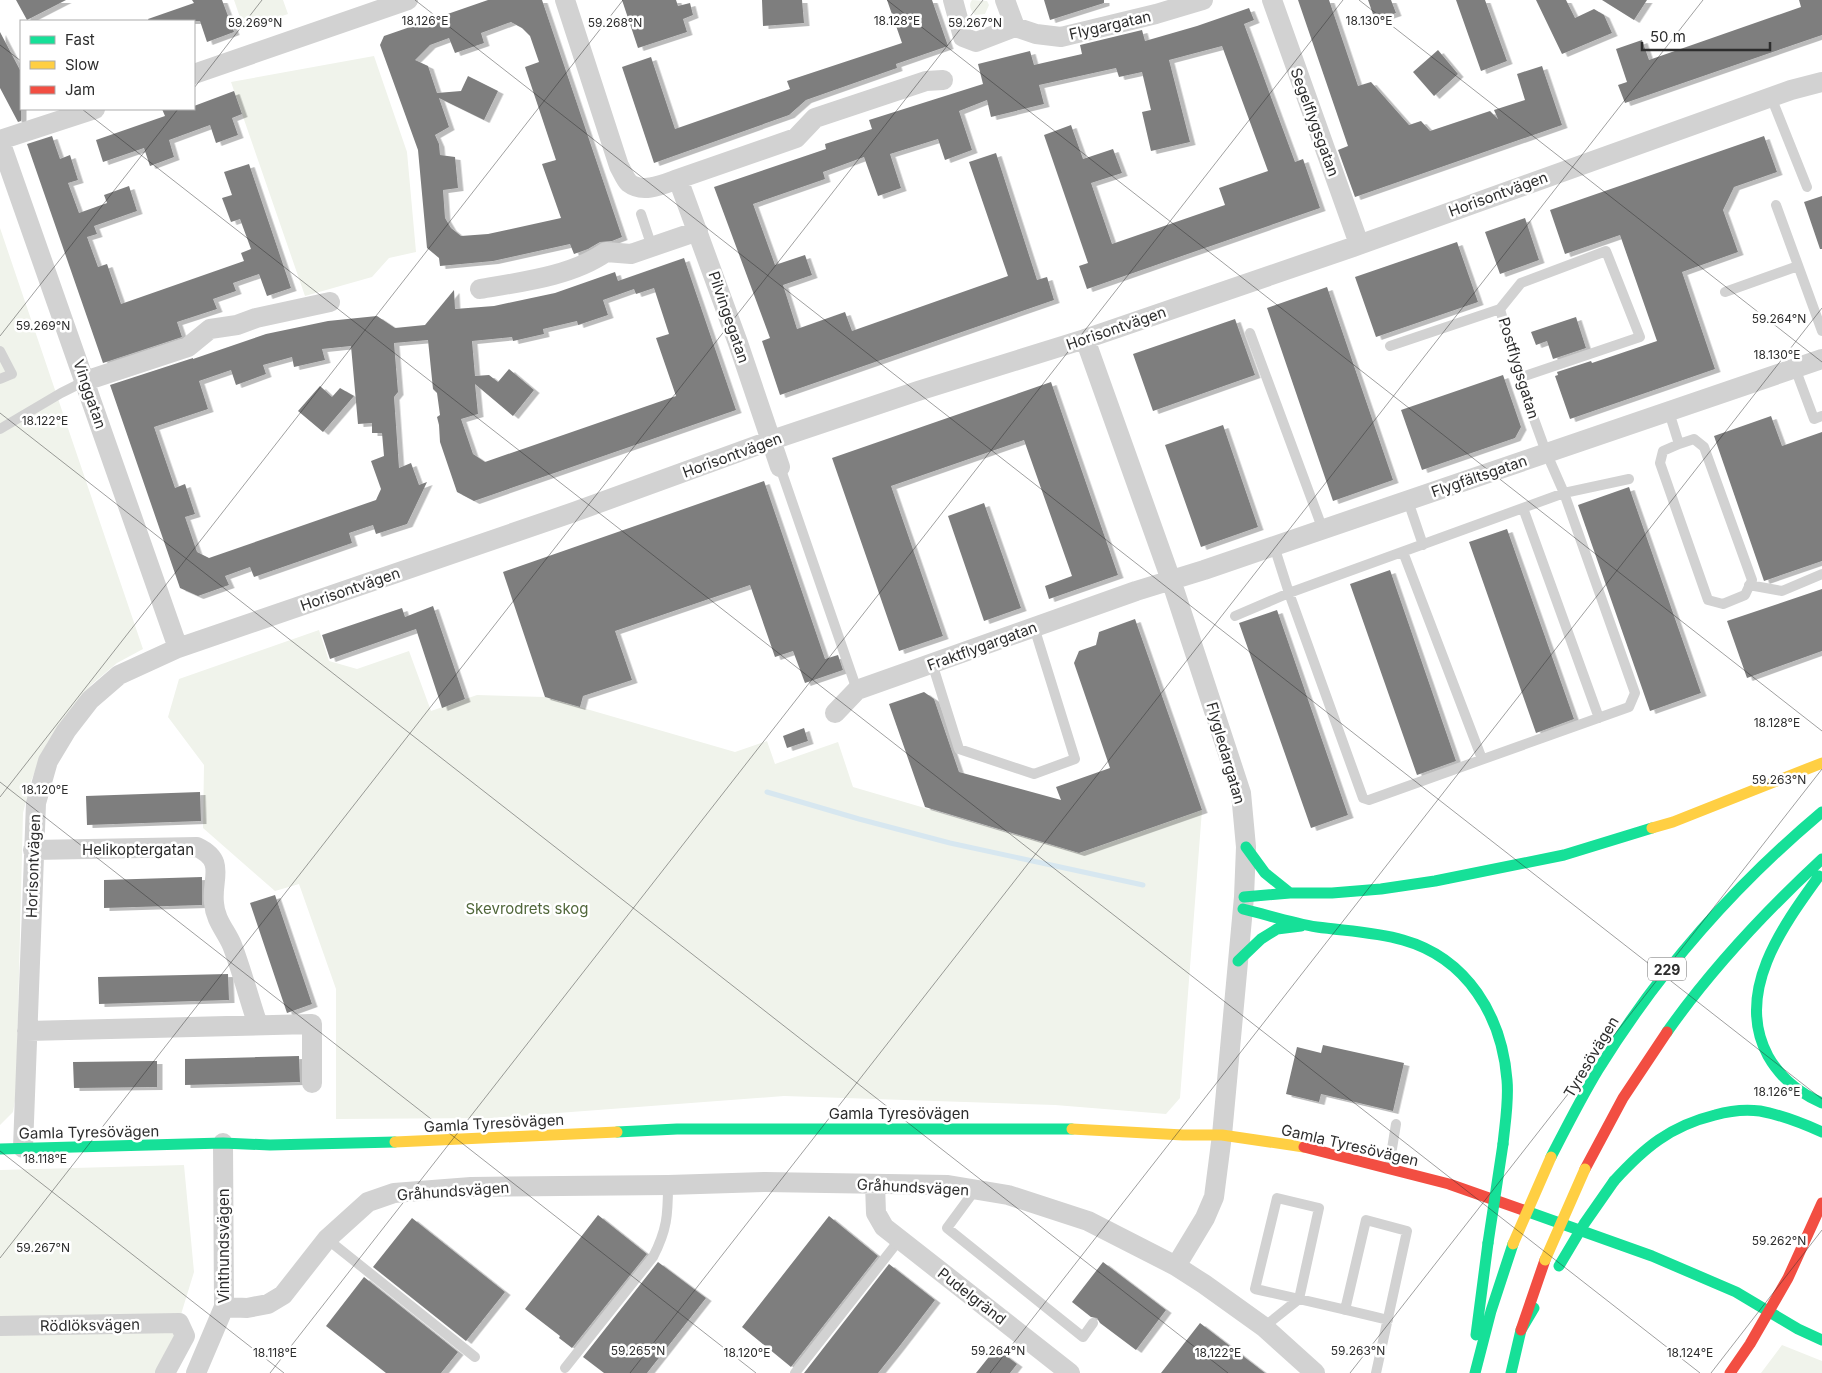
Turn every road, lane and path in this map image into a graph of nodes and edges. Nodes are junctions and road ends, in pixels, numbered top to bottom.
1 (408, 0) edge
2 (565, 0) edge
3 (953, 0) edge
4 (1005, 0) edge
5 (1203, 0) edge
6 (1272, 0) edge
7 (1015, 27) junction
8 (195, 74) edge
9 (943, 80) dead end
10 (1822, 82) edge
11 (1771, 97) junction
12 (92, 110) edge
13 (0, 140) edge
14 (678, 179) junction
15 (1808, 187) dead end
16 (1776, 205) dead end
17 (641, 214) dead end
18 (698, 231) junction
19 (1359, 244) junction
20 (652, 247) junction
21 (1798, 266) junction
22 (480, 289) dead end
23 (1725, 292) dead end
24 (330, 302) dead end
25 (1500, 309) junction
26 (1822, 331) edge
27 (1250, 333) dead end
28 (1085, 339) junction
29 (1390, 346) dead end
30 (0, 351) edge
31 (1822, 359) edge
32 (1795, 368) junction
33 (1519, 378) junction
34 (0, 379) edge
35 (85, 381) junction
36 (1669, 412) junction
37 (1822, 416) edge
38 (0, 429) edge
39 (772, 440) junction
40 (1679, 444) junction
41 (1546, 452) junction
42 (780, 467) joint
43 (1629, 478) dead end
44 (1564, 494) junction
45 (1408, 501) junction
46 (1523, 508) junction
47 (1322, 530) junction
48 (1423, 545) junction
49 (1274, 546) junction
50 (1403, 552) junction
51 (1822, 574) edge
52 (1170, 580) junction
53 (1750, 585) junction
54 (1136, 591) joint
55 (1289, 593) junction
56 (1235, 616) dead end
57 (1034, 627) junction
58 (178, 648) junction
59 (932, 664) junction
60 (857, 690) junction
61 (835, 713) dead end
62 (1599, 718) junction
63 (1482, 759) junction
64 (1822, 763) edge
65 (1822, 812) edge
66 (1246, 847) junction
67 (33, 850) junction
68 (1822, 859) edge
69 (1822, 872) edge
70 (1290, 893) junction
71 (1243, 903) junction
72 (1305, 925) junction
73 (1238, 961) junction
74 (258, 1026) junction
75 (27, 1031) junction
76 (312, 1083) dead end
77 (1822, 1103) edge
78 (1396, 1124) dead end
79 (1822, 1132) edge
80 (1222, 1136) junction
81 (223, 1144) junction
82 (23, 1148) junction
83 (0, 1149) edge
84 (1389, 1168) junction
85 (875, 1184) junction
86 (668, 1185) junction
87 (975, 1190) junction
88 (1822, 1202) edge
89 (327, 1239) junction
90 (900, 1239) junction
91 (1176, 1266) junction
92 (1298, 1299) junction
93 (224, 1307) junction
94 (1345, 1310) junction
95 (1769, 1311) junction
96 (1388, 1320) junction
97 (1093, 1323) dead end
98 (0, 1326) edge
99 (1264, 1328) junction
100 (1522, 1330) junction
101 (1822, 1340) edge
102 (474, 1358) dead end
103 (565, 1368) dead end
104 (1068, 1372) edge
105 (165, 1373) edge
106 (196, 1373) edge
107 (795, 1373) edge
108 (1315, 1373) edge
109 (1376, 1373) edge
110 (1470, 1373) edge
111 (1475, 1373) edge
112 (1511, 1373) edge
113 (1730, 1373) edge

1 - 8 street
2 - 14 street
3 - 7 street
4 - 7 street
5 - 7 street, Flygargatan
6 - 19 street, Segelflygsgatan
9 - 14 street
10 - 11 street, Horisontvägen
11 - 15 lane
11 - 19 street, Horisontvägen
12 - 13 street
13 - 35 street, Vinggatan
14 - 18 street, Pilvingegatan
16 - 21 lane
17 - 20 lane
18 - 20 street
18 - 39 street, Pilvingegatan
19 - 28 street, Horisontvägen
20 - 22 street
21 - 23 lane
21 - 26 lane
24 - 35 street
25 - 29 lane, Postflygsgatan
25 - 33 lane, Postflygsgatan
25 - 33 lane
27 - 47 lane
28 - 39 street, Horisontvägen
28 - 52 street, Flygledargatan
30 - 34 lane
31 - 32 street, Flygfältsgatan
32 - 36 street, Flygfältsgatan
32 - 37 lane
33 - 41 lane, Postflygsgatan
35 - 38 lane
35 - 58 street, Vinggatan
36 - 40 lane
36 - 41 street, Flygfältsgatan
39 - 42 street, Pilvingegatan
39 - 58 street, Horisontvägen
40 - 53 lane
40 - 53 lane
41 - 44 lane, Postflygsgatan
41 - 45 street, Flygfältsgatan
42 - 60 lane, Pilvingegatan
43 - 44 lane
44 - 46 lane
44 - 62 lane, Postflygsgatan
45 - 47 street, Flygfältsgatan
45 - 48 lane
46 - 48 lane
46 - 62 lane
47 - 49 street, Flygfältsgatan
48 - 50 lane
49 - 52 street, Flygfältsgatan
49 - 55 lane
50 - 55 lane
50 - 63 lane
51 - 53 lane
52 - 54 street, Flygfältsgatan
52 - 66 street, Flygledargatan
54 - 57 street, Fraktflygargatan
55 - 56 lane
55 - 63 lane, Postflygsgatan
57 - 59 street, Fraktflygargatan
57 - 59 lane
58 - 67 street, Horisontvägen
59 - 60 street, Fraktflygargatan
60 - 61 street, Fraktflygargatan
62 - 63 lane, Postflygsgatan
64 - 70 main road
65 - 111 main road, Tyresövägen / 229, bridge
66 - 70 main road
66 - 71 street, Flygledargatan
67 - 74 street, Helikoptergatan
67 - 75 street, Horisontvägen
68 - 100 main road, 229, bridge
69 - 77 main road
70 - 71 main road
71 - 72 main road
71 - 73 street, Flygledargatan
72 - 73 main road
72 - 110 main road, bridge
73 - 80 street, Flygledargatan
74 - 75 street
74 - 76 street
75 - 82 street, Horisontvägen
78 - 84 lane
79 - 100 main road, bridge
80 - 81 main road, Gamla Tyresövägen
80 - 84 main road, Gamla Tyresövägen
80 - 91 street, Flygledargatan
81 - 82 main road, Gamla Tyresövägen
81 - 93 street, Vinthundsvägen
82 - 83 main road, Gamla Tyresövägen
84 - 95 main road, Gamla Tyresövägen
85 - 86 street, Gråhundsvägen
85 - 87 street, Gråhundsvägen
85 - 90 street, Pudelgränd
86 - 89 street, Gråhundsvägen
86 - 103 lane
87 - 91 street, Gråhundsvägen
87 - 97 lane
88 - 95 main road
89 - 93 street, Gråhundsvägen
89 - 102 lane
90 - 104 street, Pudelgränd
90 - 107 lane
91 - 99 street, Gråhundsvägen
92 - 92 lane
92 - 94 lane
92 - 99 lane
93 - 106 street, Vinthundsvägen
94 - 96 lane
94 - 96 lane
95 - 101 main road, Gamla Tyresövägen
95 - 113 main road
96 - 109 lane
98 - 105 street, Rödlöksvägen
99 - 108 street, Gråhundsvägen
100 - 112 main road, 229

